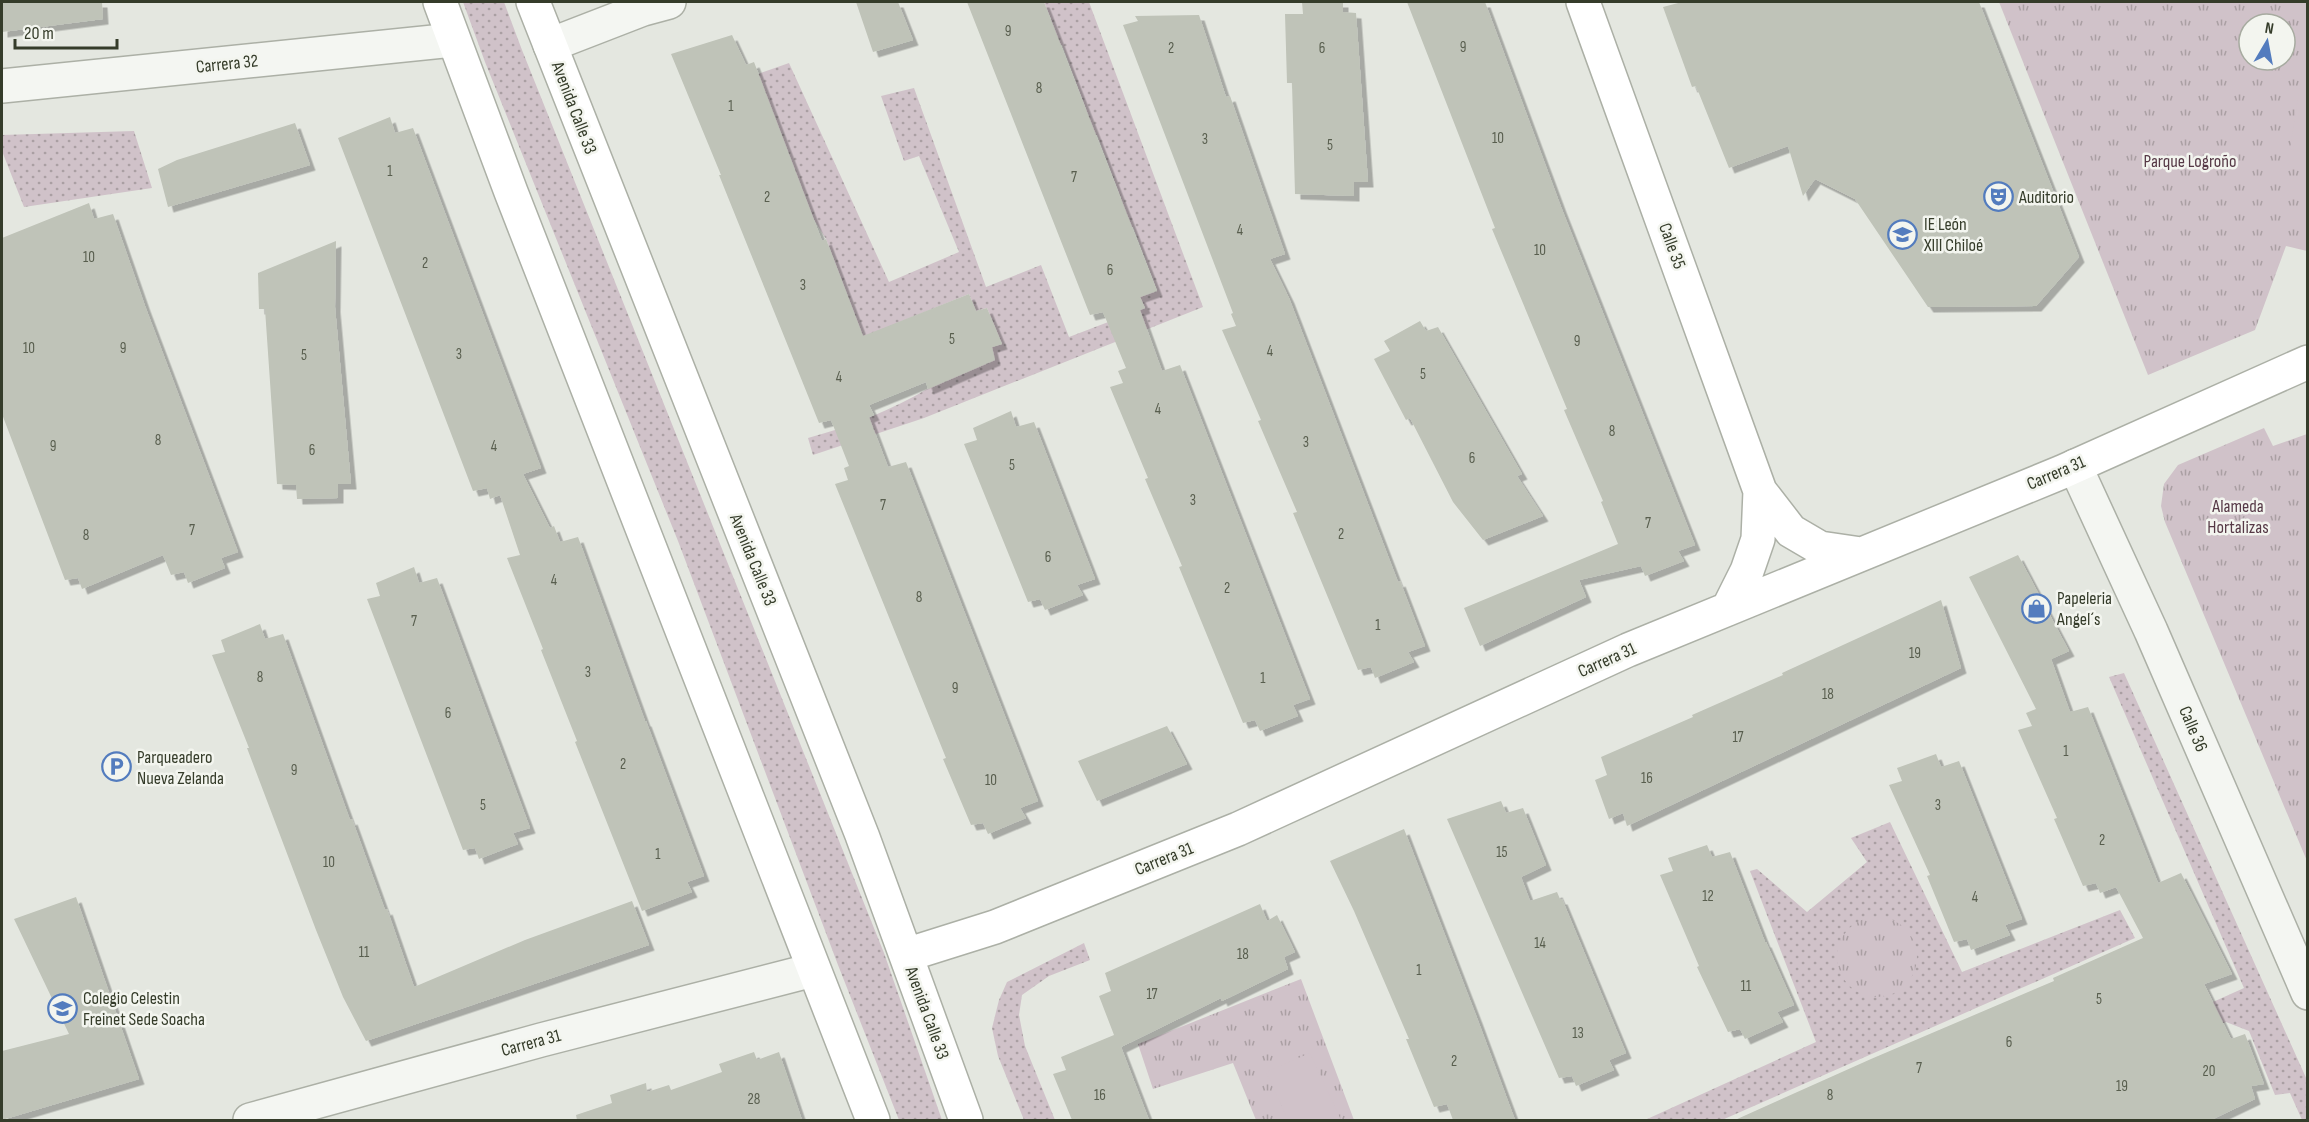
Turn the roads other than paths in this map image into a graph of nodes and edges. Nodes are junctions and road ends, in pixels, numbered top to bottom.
1 (440, 2) edge
2 (533, 2) edge
3 (669, 2) edge
4 (1583, 2) edge
5 (453, 40) junction
6 (550, 45) junction
7 (2, 86) edge
8 (2307, 362) edge
9 (2075, 466) junction
10 (1760, 491) junction
11 (1861, 554) junction
12 (1728, 609) junction
13 (906, 955) junction
14 (813, 970) junction
15 (2307, 993) edge
16 (250, 1120) edge
17 (873, 1120) edge
18 (966, 1120) edge

1 - 5 main road
2 - 6 main road, Avenida Calle 33
3 - 6 street
4 - 10 main road, Calle 35
5 - 7 street, Carrera 32
5 - 14 main road
6 - 13 main road, Avenida Calle 33
8 - 9 main road, Carrera 31
9 - 11 main road, Carrera 31
9 - 15 street, Calle 36
10 - 11 main road, Calle 35
10 - 12 main road, Calle 35
11 - 12 main road, Carrera 31
12 - 13 main road, Carrera 31
13 - 18 main road, Avenida Calle 33
14 - 16 street, Carrera 31
14 - 17 main road

